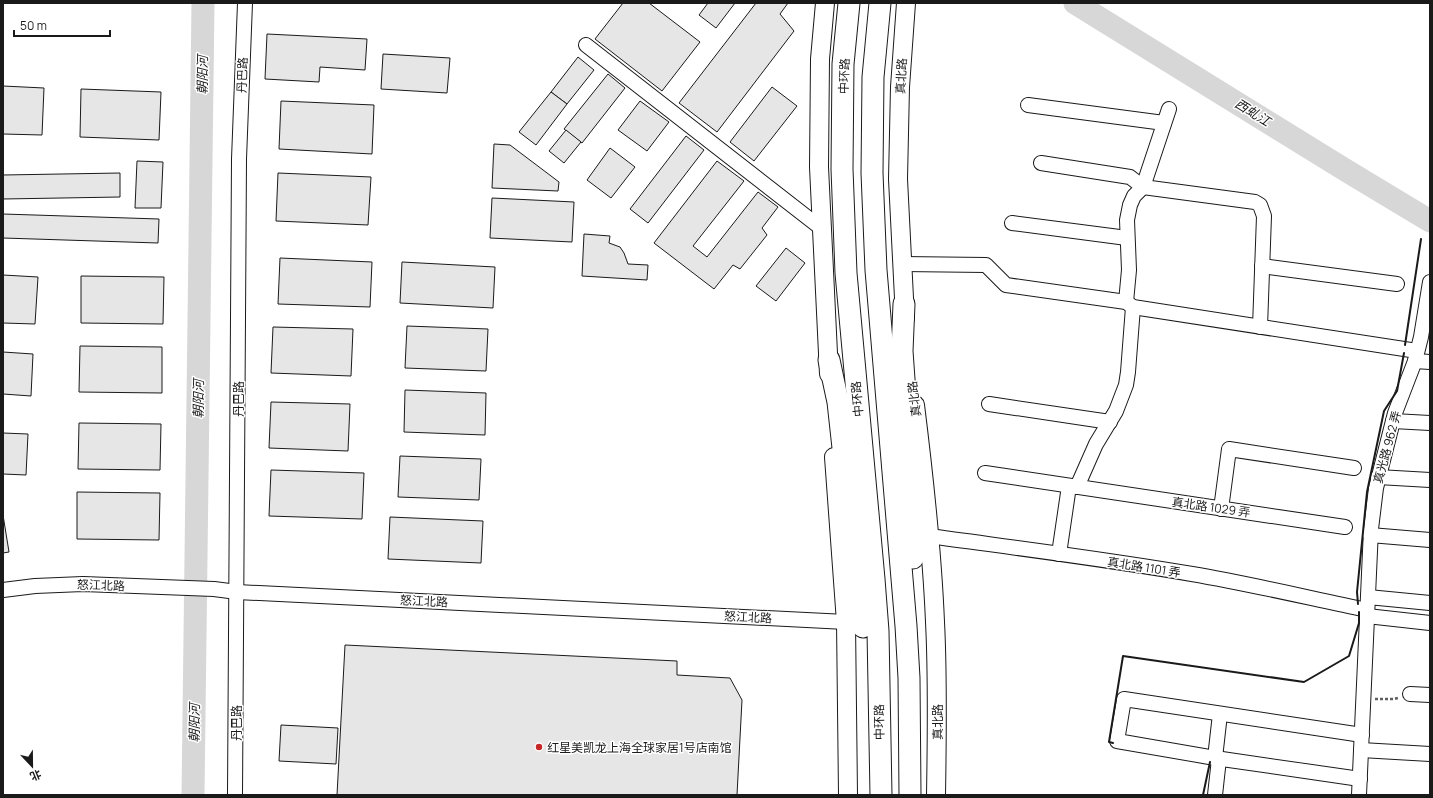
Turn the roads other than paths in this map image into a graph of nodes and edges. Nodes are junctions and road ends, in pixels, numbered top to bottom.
1 (245, 3) edge
2 (826, 3) edge
3 (850, 3) edge
4 (880, 3) edge
5 (906, 3) edge
6 (586, 45) dead end
7 (1028, 104) dead end
8 (1169, 109) dead end
9 (1164, 123) junction
10 (1042, 163) dead end
11 (1143, 187) junction
12 (1012, 223) dead end
13 (821, 228) junction
14 (1127, 238) junction
15 (902, 264) junction
16 (1262, 266) junction
17 (1430, 282) edge
18 (1397, 284) dead end
19 (904, 304) junction
20 (1130, 304) junction
21 (1260, 327) junction
22 (1416, 356) junction
23 (829, 360) junction
24 (1430, 362) edge
25 (989, 404) dead end
26 (1393, 421) junction
27 (1110, 422) junction
28 (1430, 422) edge
29 (1354, 468) dead end
30 (985, 474) dead end
31 (1378, 477) junction
32 (1430, 480) edge
33 (1073, 487) junction
34 (1221, 509) junction
35 (1345, 527) dead end
36 (1370, 535) junction
37 (929, 536) junction
38 (1430, 540) edge
39 (1059, 550) junction
40 (3, 590) edge
41 (237, 592) junction
42 (1430, 603) edge
43 (1365, 608) junction
44 (846, 622) junction
45 (1430, 623) edge
46 (909, 678) junction
47 (1410, 694) road end
48 (1430, 695) edge
49 (1220, 714) junction
50 (1362, 735) junction
51 (1361, 750) junction
52 (1430, 754) edge
53 (1217, 758) junction
54 (1360, 779) junction
55 (235, 795) edge
56 (848, 795) edge
57 (876, 795) edge
58 (881, 795) edge
59 (910, 795) edge
60 (936, 795) edge
61 (1214, 795) edge
62 (1359, 795) edge

1 - 41 street, 丹巴路
2 - 13 main road
3 - 58 highway, 中环路
4 - 46 highway
5 - 15 main road, 真北路
6 - 13 street
7 - 9 street
8 - 9 street
9 - 11 street
10 - 11 street
11 - 14 street
11 - 16 street
12 - 14 street
13 - 23 main road
14 - 20 street
15 - 19 main road, 真北路
15 - 20 street
16 - 18 street
16 - 21 street
17 - 22 street, 真光路 962 弄
19 - 37 main road, 真北路
19 - 46 highway
20 - 21 street
20 - 27 street
21 - 22 street
22 - 24 street
22 - 26 street, 真光路 962 弄
23 - 44 main road
23 - 57 highway
25 - 27 street
26 - 28 street
26 - 31 street, 真光路 962 弄
27 - 33 street
29 - 34 street
30 - 33 street, 真北路 1029 弄
31 - 32 street
31 - 36 street, 真光路 962 弄
33 - 34 street, 真北路 1029 弄
33 - 39 street
34 - 35 street, 真北路 1029 弄
36 - 38 street
36 - 43 street, 真光路 962 弄
37 - 39 street, 真北路 1101 弄
37 - 60 main road, 真北路
39 - 43 street, 真北路 1101 弄
40 - 41 street, 怒江北路
41 - 44 street, 怒江北路
41 - 55 street, 丹巴路
42 - 43 street
43 - 45 street
43 - 50 street, 真光路 962 弄
44 - 56 main road
46 - 59 highway
47 - 48 street
49 - 50 street
49 - 53 street
49 - 53 street
50 - 51 street, 真光路 962 弄
51 - 52 street
51 - 54 street, 真光路 962 弄
53 - 54 street
53 - 61 street
54 - 62 street, 真光路 962 弄

